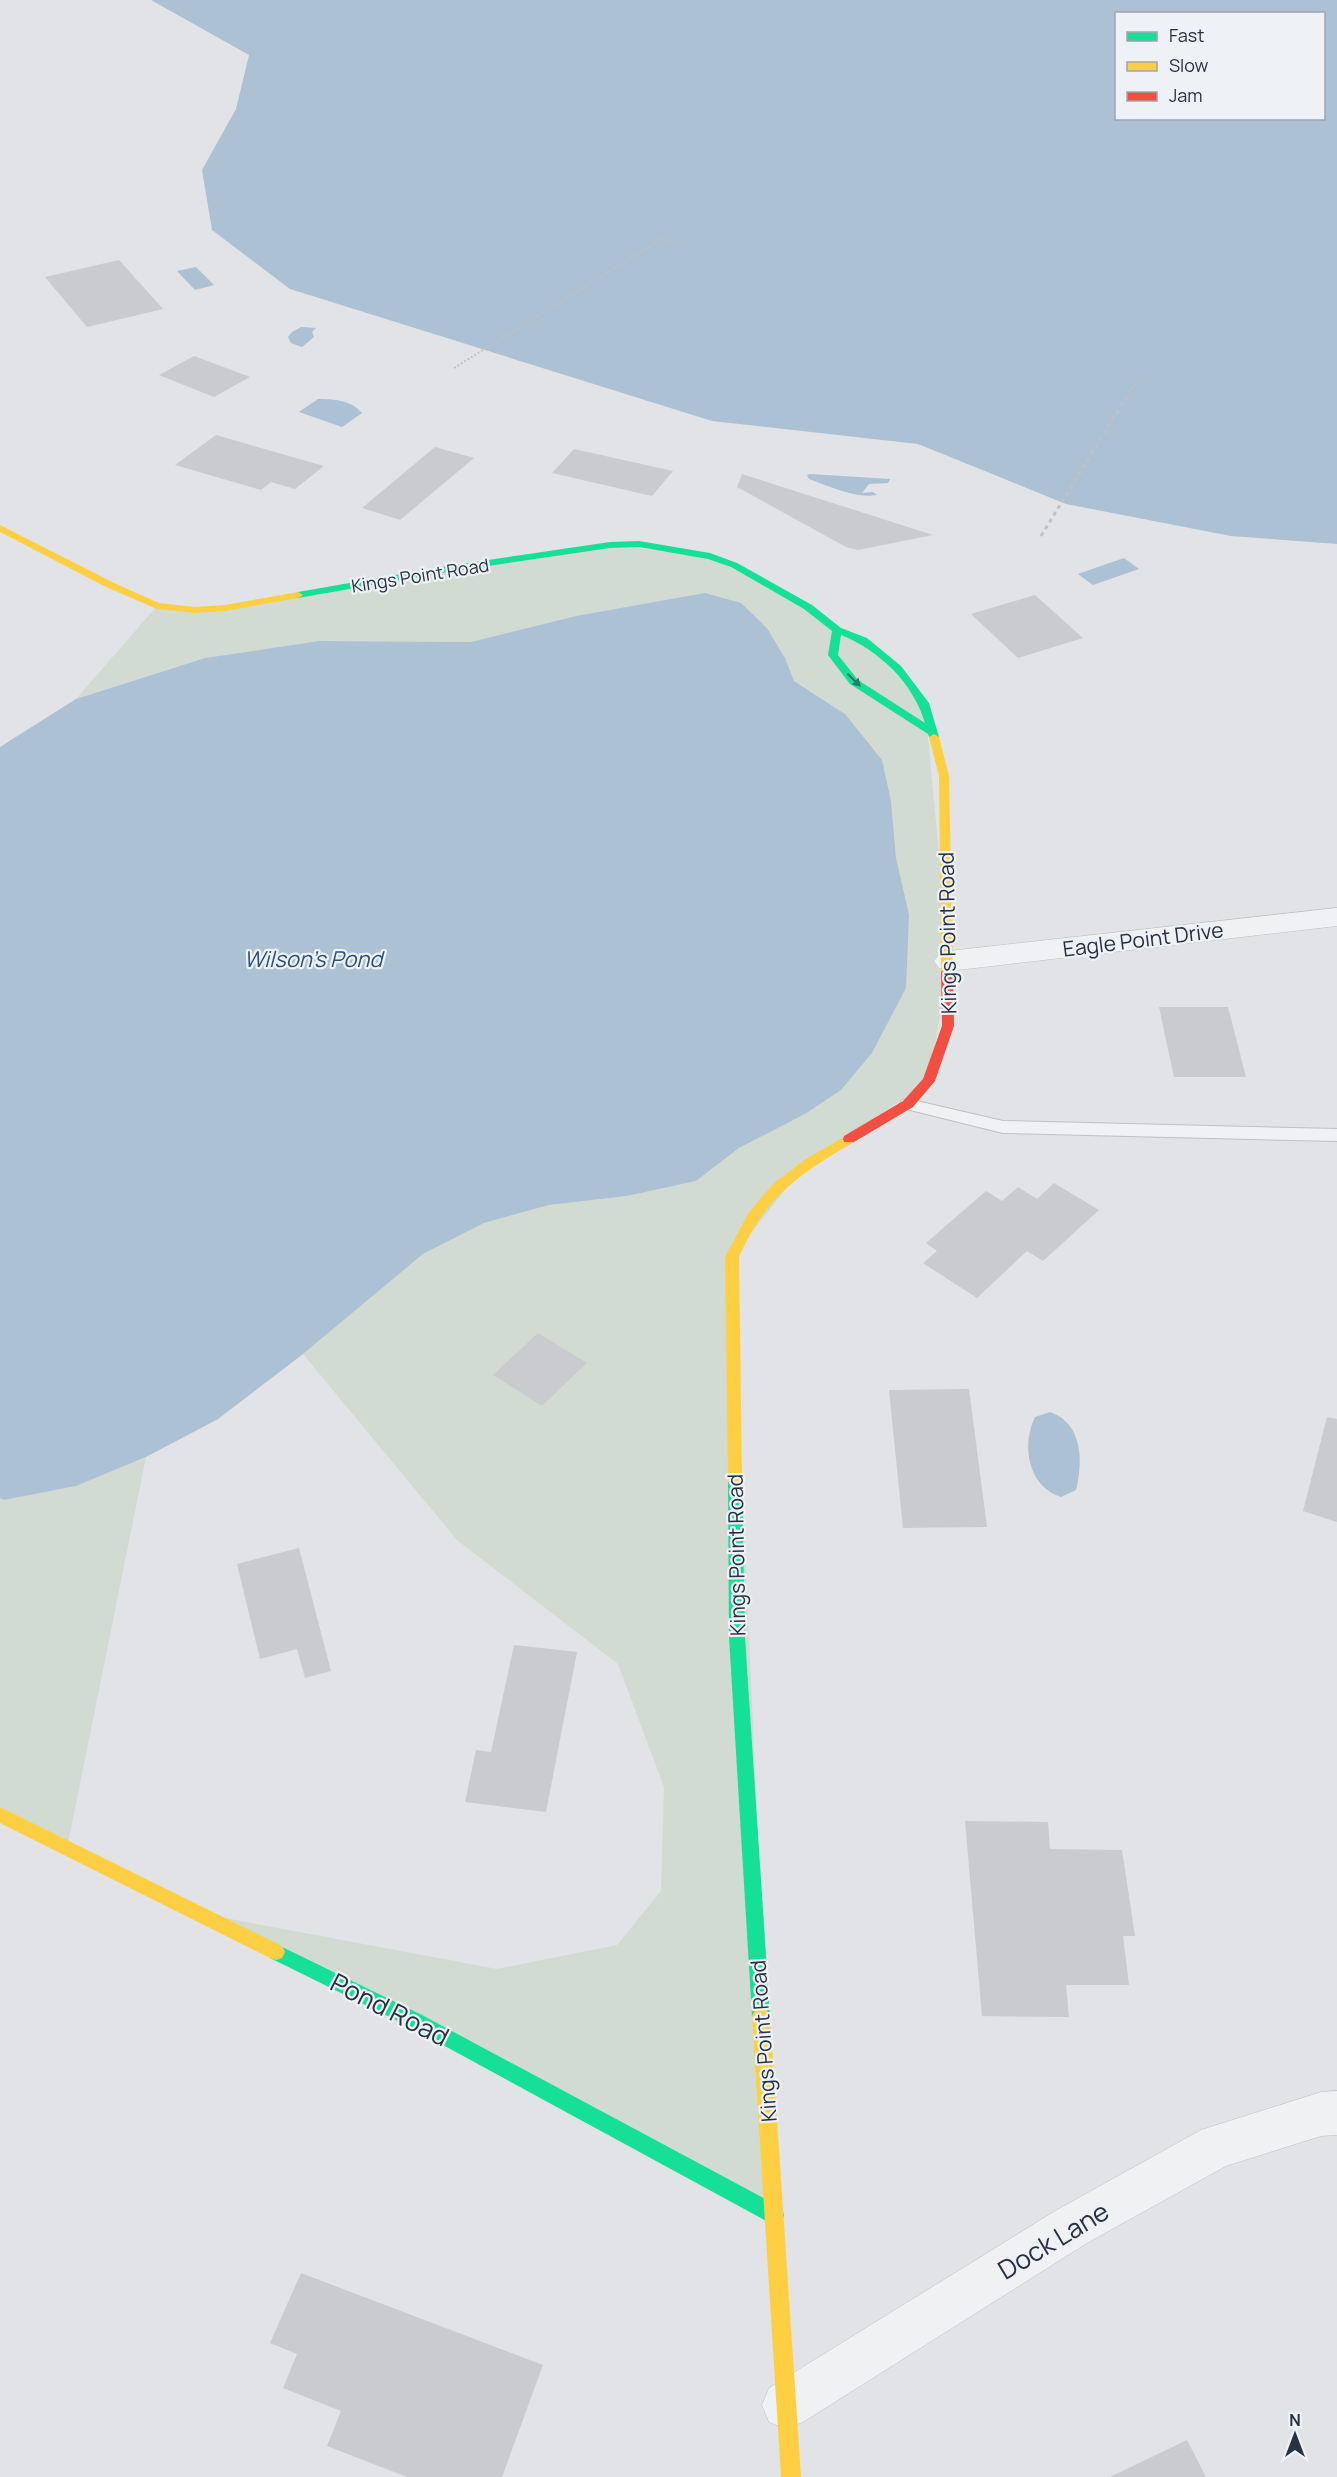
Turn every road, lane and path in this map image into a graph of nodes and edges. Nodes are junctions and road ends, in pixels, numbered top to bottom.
1 (679, 244) dead end
2 (454, 368) dead end
3 (1140, 376) dead end
4 (0, 528) edge
5 (1041, 536) dead end
6 (837, 630) junction
7 (931, 732) junction
8 (1337, 917) edge
9 (949, 962) junction
10 (908, 1104) junction
11 (1337, 1135) edge
12 (0, 1815) edge
13 (1337, 2113) edge
14 (774, 2215) junction
15 (786, 2405) junction
16 (791, 2477) edge

1 - 2 path
3 - 5 path
4 - 6 main road, Kings Point Road
6 - 7 main road, Kings Point Road
6 -> 7 main road
7 - 9 main road, Kings Point Road
8 - 9 street, Eagle Point Drive
9 - 10 main road, Kings Point Road
10 - 11 lane
10 - 14 main road, Kings Point Road
12 - 14 main road, Pond Road
13 - 15 street, Dock Lane
14 - 15 main road, Kings Point Road
15 - 16 main road, Kings Point Road

